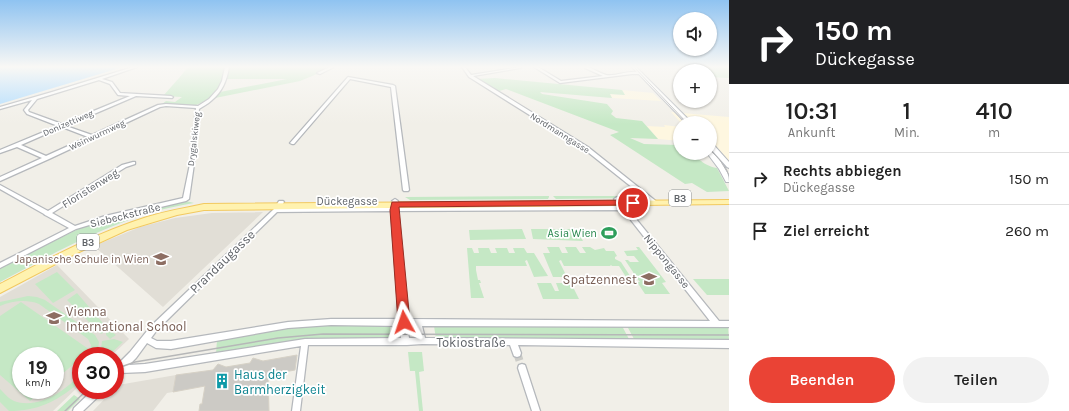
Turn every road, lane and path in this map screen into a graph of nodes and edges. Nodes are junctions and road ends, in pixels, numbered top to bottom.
1 (77, 86) edge
2 (113, 86) edge
3 (221, 86) edge
4 (341, 86) edge
5 (393, 86) edge
6 (486, 86) edge
7 (650, 86) edge
8 (651, 86) edge
9 (135, 95) junction
10 (171, 97) dead end
11 (36, 99) junction
12 (198, 107) junction
13 (0, 108) edge
14 (676, 116) edge
15 (682, 116) edge
16 (62, 126) junction
17 (92, 137) junction
18 (292, 143) dead end
19 (17, 145) junction
20 (0, 152) edge
21 (717, 152) edge
22 (47, 158) junction
23 (716, 160) edge
24 (133, 163) dead end
25 (729, 166) edge
26 (0, 180) edge
27 (729, 180) edge
28 (2, 190) edge
29 (406, 190) dead end
30 (729, 196) edge
31 (186, 199) joint
32 (653, 201) junction
33 (729, 202) edge
34 (620, 203) junction
35 (395, 205) junction
36 (278, 206) junction
37 (182, 209) junction
38 (47, 214) junction
39 (74, 228) junction
40 (0, 266) edge
41 (0, 286) edge
42 (0, 289) edge
43 (404, 322) junction
44 (417, 322) junction
45 (717, 324) junction
46 (729, 324) edge
47 (146, 339) junction
48 (422, 341) junction
49 (305, 342) junction
50 (405, 342) junction
51 (514, 342) junction
52 (729, 344) edge
53 (517, 353) tunnel mouth
54 (124, 363) edge
55 (522, 368) tunnel mouth
56 (124, 370) edge
57 (90, 399) edge
58 (77, 411) edge
59 (296, 411) edge
60 (536, 411) edge

1 - 11 street
2 - 9 street
3 - 12 street, Drygalskiweg
4 - 18 street
5 - 29 street
6 - 32 street, Nordmanngasse
7 - 14 main road
8 - 15 main road
9 - 10 street
9 - 16 street, Donizettiweg
11 - 13 street
11 - 16 street
12 - 17 street, Weinwurmweg
12 - 31 street, Drygalskiweg
16 - 17 street
16 - 19 street, Donizettiweg
17 - 22 street, Weinwurmweg
19 - 20 street, Donizettiweg
19 - 22 street
21 - 25 main road
22 - 26 street, Weinwurmweg
23 - 27 main road
24 - 38 street, Floristenweg
28 - 38 street
30 - 32 main road, Dückegasse / B3
31 - 39 street, Siebeckstraße
32 - 33 main road, Dückegasse / B3
32 - 34 main road, Dückegasse / B3
34 - 35 main road, Dückegasse / B3
34 - 45 street, Nippongasse
35 - 36 main road, Dückegasse / B3
35 - 43 street
36 - 37 main road, Dückegasse / B3
36 - 47 street, Prandaugasse
37 - 41 main road, Siebeckstraße / B3
37 - 42 main road, Siebeckstraße / B3
38 - 39 street
39 - 40 street, Siebeckstraße
43 - 44 street, Tokiostraße
43 - 47 street, Tokiostraße
43 - 50 street
44 - 45 street, Tokiostraße
44 - 48 street
45 - 46 street, Tokiostraße
47 - 54 street, Prandaugasse
48 - 50 street, Tokiostraße
48 - 51 street, Tokiostraße
49 - 50 street, Tokiostraße
49 - 56 street, Tokiostraße
49 - 59 street
51 - 52 street, Tokiostraße
51 - 53 street
55 - 60 street
57 - 58 street

